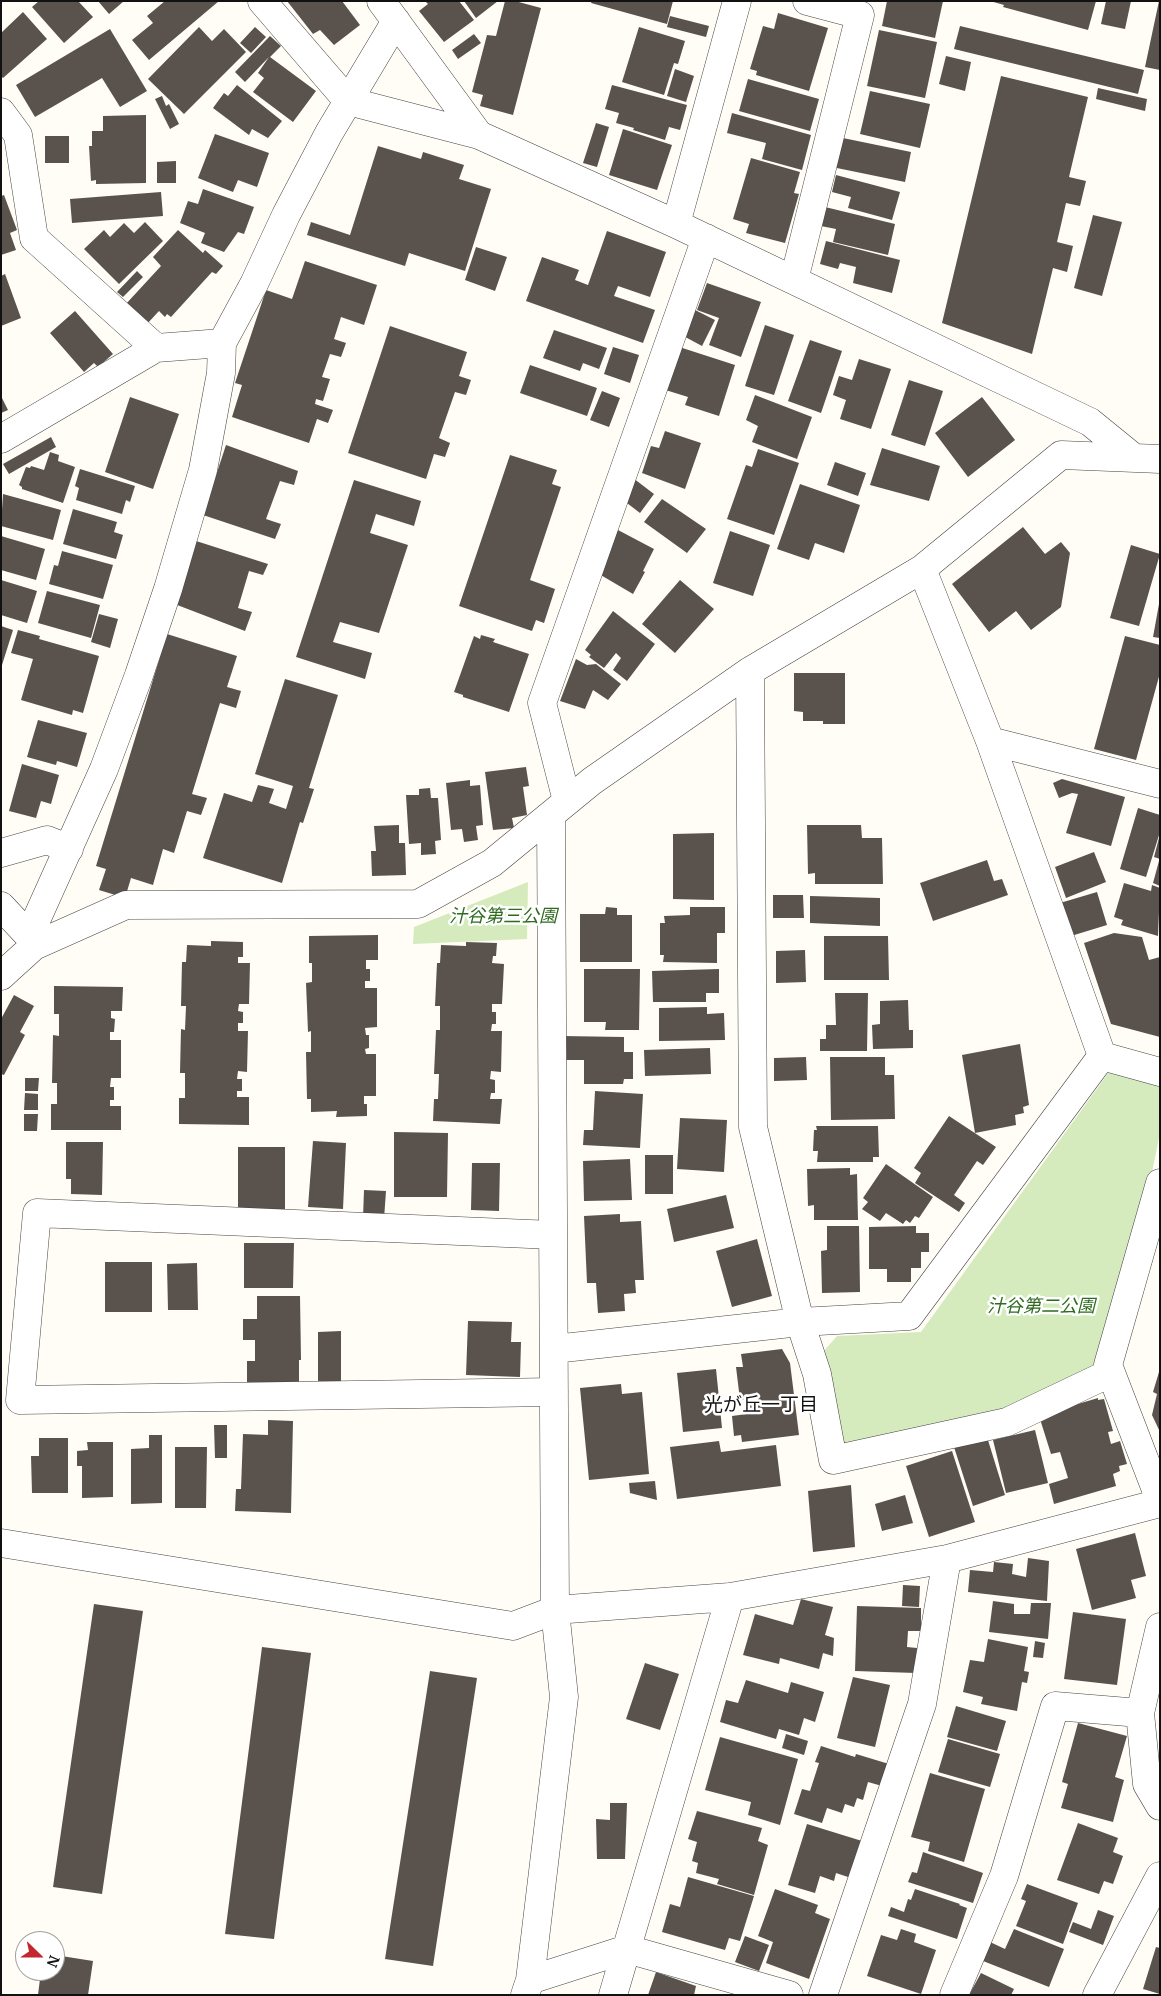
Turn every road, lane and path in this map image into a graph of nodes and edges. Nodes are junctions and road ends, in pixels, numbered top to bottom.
1 (262, 1) edge
2 (737, 1) edge
3 (807, 1) edge
4 (388, 11) edge
5 (348, 101) junction
6 (1, 112) edge
7 (479, 135) junction
8 (676, 224) junction
9 (706, 238) junction
10 (794, 280) junction
11 (222, 343) junction
12 (155, 347) junction
13 (1, 439) edge
14 (1133, 457) junction
15 (1160, 459) edge
16 (922, 569) junction
17 (750, 671) junction
18 (990, 741) junction
19 (1160, 784) edge
20 (559, 808) junction
21 (69, 849) junction
22 (1, 853) edge
23 (1, 906) edge
24 (32, 941) junction
25 (1, 976) edge
26 (1102, 1056) junction
27 (1160, 1072) edge
28 (1160, 1183) edge
29 (554, 1236) junction
30 (800, 1322) junction
31 (554, 1350) junction
32 (1110, 1372) junction
33 (554, 1392) junction
34 (1160, 1501) edge
35 (1, 1543) edge
36 (947, 1560) junction
37 (730, 1597) junction
38 (555, 1610) junction
39 (1160, 1627) edge
40 (1140, 1713) junction
41 (1160, 1806) edge
42 (1160, 1876) edge
43 (628, 1950) junction
44 (528, 1988) edge
45 (614, 1995) edge
46 (789, 1995) edge
47 (823, 1995) edge
48 (954, 1995) edge
49 (1097, 1995) edge

1 - 5 street
2 - 8 street
3 - 10 street
4 - 5 street
4 - 7 street
5 - 7 street
5 - 11 street
6 - 12 street
7 - 8 street
8 - 9 street
9 - 10 street
9 - 20 street
10 - 14 street
11 - 12 street
11 - 21 street
12 - 13 street
14 - 15 street
14 - 16 street
16 - 17 street
16 - 18 street
17 - 20 street
17 - 30 street
18 - 19 street
18 - 26 street
20 - 24 street
20 - 29 street
21 - 22 street
21 - 24 street
23 - 24 street
24 - 25 street
26 - 27 street
26 - 30 street
28 - 32 street
29 - 31 street
29 - 33 street
30 - 31 street
30 - 32 street
31 - 33 street
32 - 34 street
33 - 38 street
34 - 36 street
35 - 38 street
36 - 37 street
36 - 47 street
37 - 38 street
37 - 43 street
38 - 44 street
39 - 40 street
40 - 41 street
40 - 48 street
42 - 49 street
43 - 44 street
43 - 45 street
43 - 46 street

